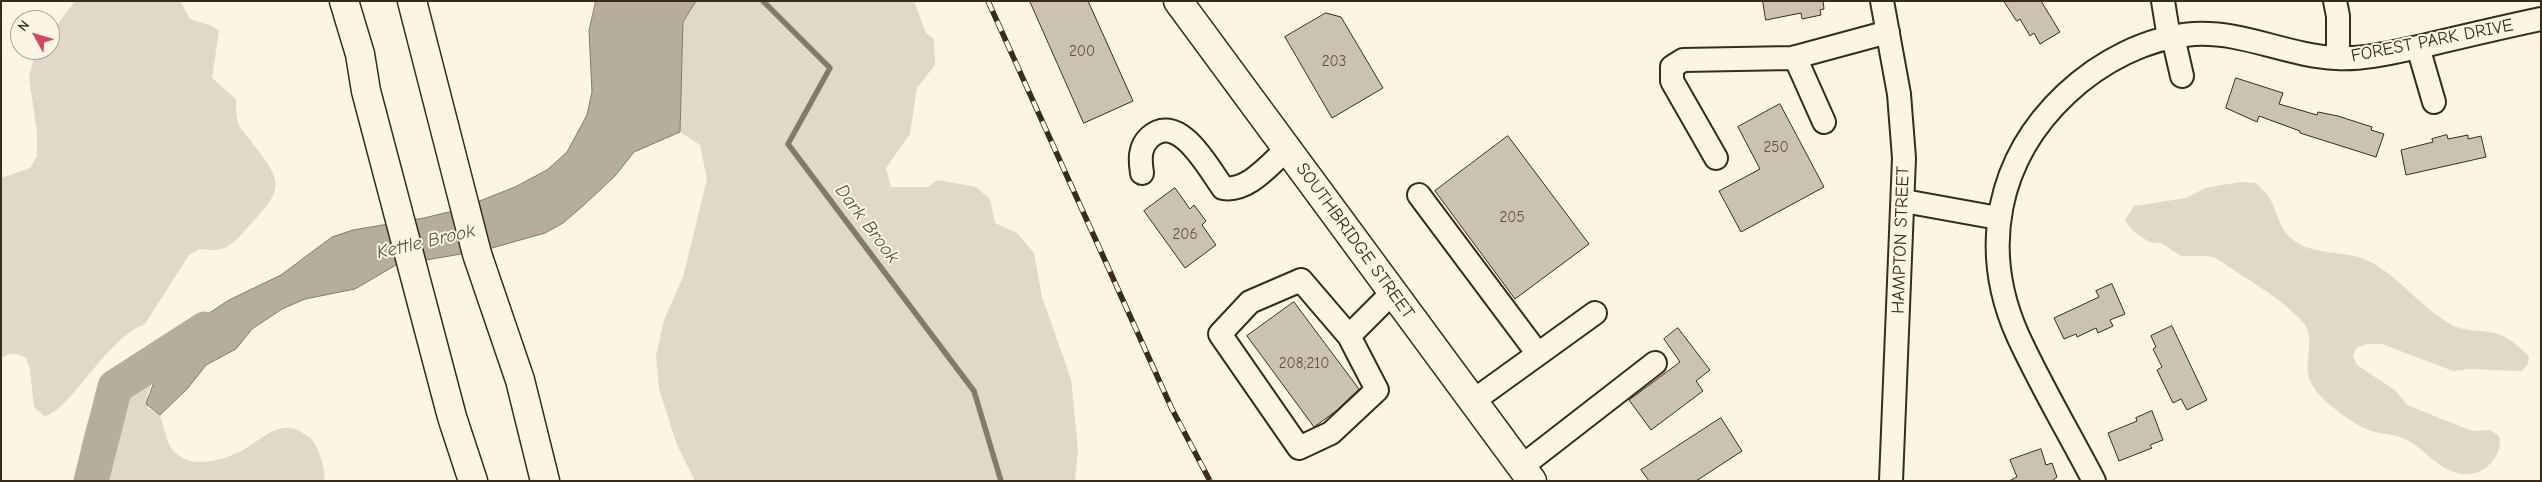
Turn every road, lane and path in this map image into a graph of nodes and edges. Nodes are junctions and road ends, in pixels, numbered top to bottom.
1 (344, 1) edge
2 (412, 1) edge
3 (1178, 1) edge
4 (1882, 1) edge
5 (2163, 1) edge
6 (2335, 1) edge
7 (2541, 19) edge
8 (1888, 32) junction
9 (2171, 37) junction
10 (2418, 47) junction
11 (1795, 57) junction
12 (2338, 58) junction
13 (2182, 76) dead end
14 (2434, 102) dead end
15 (1824, 122) dead end
16 (1287, 149) junction
17 (1716, 158) dead end
18 (1142, 173) dead end
19 (1419, 195) dead end
20 (1904, 201) junction
21 (1998, 218) junction
22 (1393, 292) junction
23 (1595, 313) dead end
24 (1349, 336) junction
25 (1538, 354) junction
26 (1656, 363) dead end
27 (1473, 401) junction
28 (1527, 474) edge
29 (473, 481) edge
30 (545, 481) edge
31 (1891, 481) edge
32 (2094, 481) edge

1 - 29 main road
2 - 30 main road
3 - 16 main road, SOUTHBRIDGE STREET
4 - 8 street, HAMPTON STREET
5 - 9 street
6 - 12 street
7 - 10 street, FOREST PARK DRIVE
8 - 11 street
8 - 20 street, HAMPTON STREET
9 - 12 street, FOREST PARK DRIVE
9 - 13 street
9 - 21 street, FOREST PARK DRIVE
10 - 12 street, FOREST PARK DRIVE
10 - 14 street
11 - 15 street
11 - 17 street
16 - 18 street
16 - 22 main road, SOUTHBRIDGE STREET
19 - 25 street
20 - 21 street
20 - 31 street, HAMPTON STREET
21 - 32 street, FOREST PARK DRIVE
22 - 24 street
22 - 27 main road, SOUTHBRIDGE STREET
23 - 25 street
24 - 24 street
25 - 27 street
26 - 28 street
27 - 28 main road, SOUTHBRIDGE STREET

